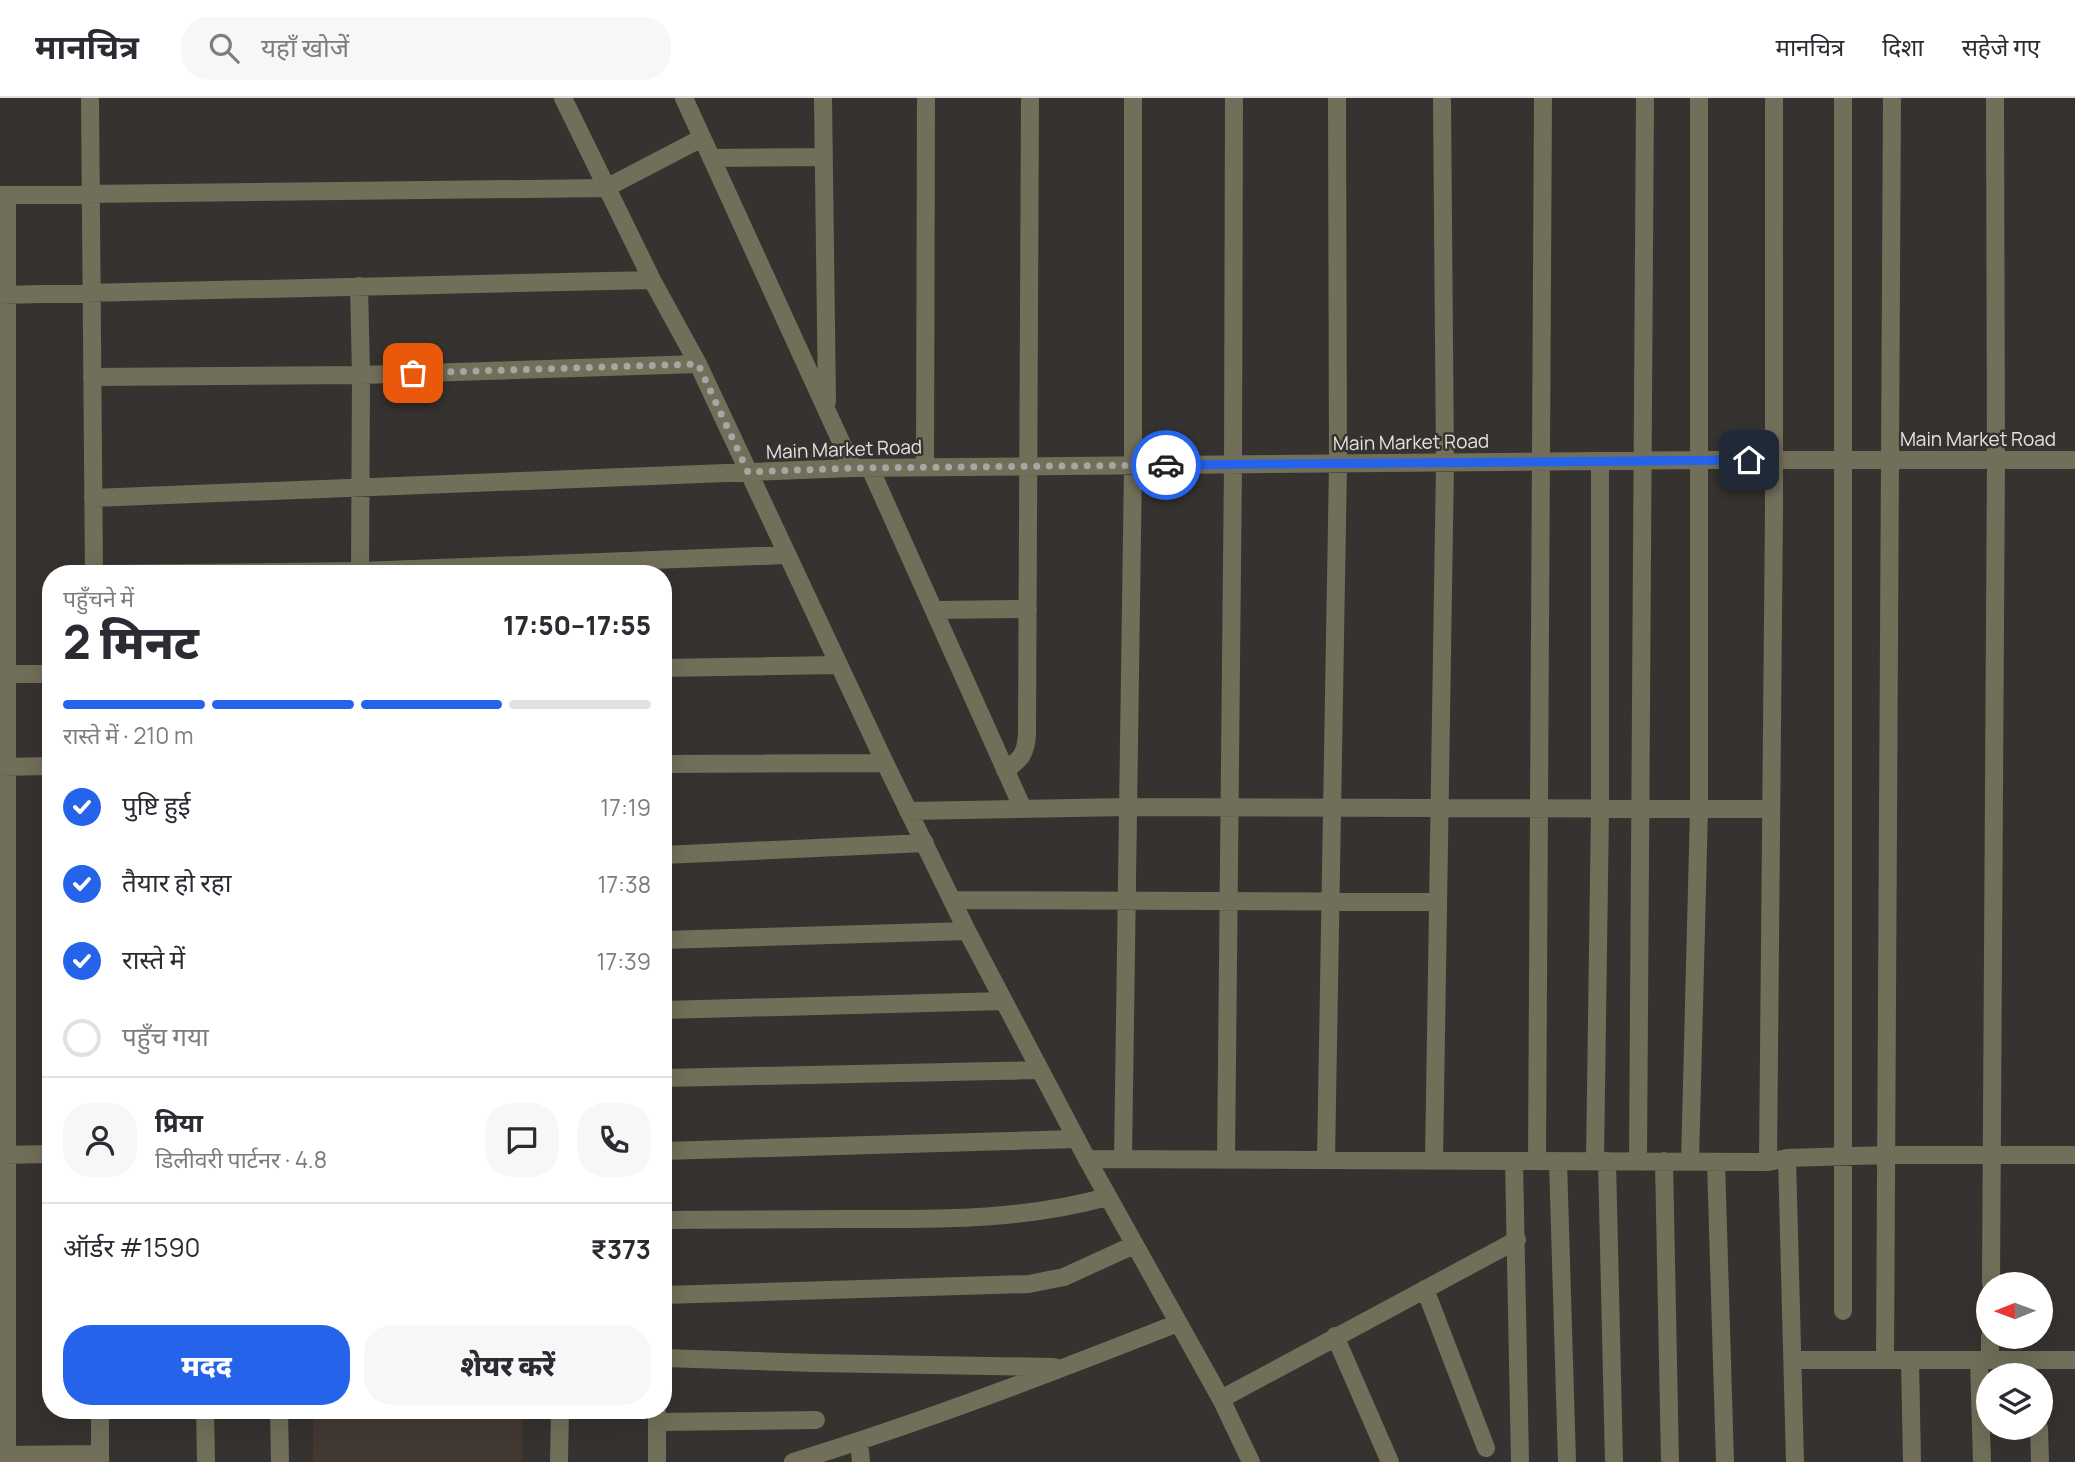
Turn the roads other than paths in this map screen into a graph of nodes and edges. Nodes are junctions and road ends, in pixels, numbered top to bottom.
1 (90, 98) edge
2 (563, 98) edge
3 (684, 98) edge
4 (823, 98) edge
5 (926, 98) edge
6 (1030, 98) edge
7 (1133, 98) edge
8 (1234, 98) edge
9 (1337, 98) edge
10 (1442, 98) edge
11 (1543, 98) edge
12 (1645, 98) edge
13 (1699, 98) edge
14 (1773, 98) edge
15 (1843, 98) edge
16 (1892, 98) edge
17 (1995, 98) edge
18 (702, 138) junction
19 (823, 157) junction
20 (711, 158) junction
21 (606, 187) junction
22 (91, 194) junction
23 (4, 195) edge
24 (652, 280) junction
25 (359, 286) junction
26 (92, 292) junction
27 (4, 294) edge
28 (698, 364) junction
29 (361, 375) junction
30 (92, 377) junction
31 (827, 409) junction
32 (1700, 460) junction
33 (1773, 460) junction
34 (1843, 460) junction
35 (1891, 460) junction
36 (1996, 460) junction
37 (2075, 460) edge
38 (1600, 461) junction
39 (1643, 461) junction
40 (1542, 462) junction
41 (1445, 463) junction
42 (1338, 464) junction
43 (1233, 465) junction
44 (1133, 466) junction
45 (925, 467) junction
46 (1030, 467) junction
47 (862, 468) junction
48 (748, 472) junction
49 (360, 488) junction
50 (93, 498) junction
51 (786, 555) junction
52 (94, 565) edge
53 (360, 565) edge
54 (549, 565) edge
55 (1028, 609) junction
56 (934, 610) junction
57 (838, 665) junction
58 (672, 668) edge
59 (4, 674) edge
60 (42, 674) edge
61 (672, 764) edge
62 (885, 764) junction
63 (42, 766) edge
64 (4, 767) edge
65 (1005, 770) junction
66 (1128, 807) junction
67 (1229, 807) junction
68 (1332, 808) junction
69 (1440, 808) junction
70 (1539, 808) junction
71 (1023, 809) junction
72 (1600, 809) junction
73 (1641, 809) junction
74 (1699, 809) junction
75 (1771, 809) junction
76 (908, 811) junction
77 (925, 844) junction
78 (672, 855) edge
79 (952, 900) junction
80 (1127, 901) junction
81 (1228, 901) junction
82 (1331, 901) junction
83 (1438, 902) junction
84 (967, 931) junction
85 (672, 940) edge
86 (1003, 1001) junction
87 (672, 1010) edge
88 (1039, 1070) junction
89 (672, 1078) edge
90 (1076, 1139) junction
91 (672, 1151) edge
92 (42, 1154) edge
93 (4, 1155) edge
94 (1887, 1155) junction
95 (2075, 1155) edge
96 (1841, 1156) junction
97 (1993, 1156) junction
98 (1787, 1157) junction
99 (1087, 1159) junction
100 (1123, 1159) junction
101 (1226, 1160) junction
102 (1326, 1160) junction
103 (1601, 1160) junction
104 (1434, 1161) junction
105 (1514, 1161) junction
106 (1537, 1161) junction
107 (1559, 1161) junction
108 (1639, 1161) junction
109 (1664, 1161) junction
110 (1690, 1162) junction
111 (1716, 1162) junction
112 (1768, 1162) junction
113 (1107, 1197) junction
114 (672, 1220) edge
115 (1517, 1240) junction
116 (1133, 1245) junction
117 (1991, 1272) edge
118 (1425, 1289) junction
119 (672, 1295) edge
120 (1843, 1311) dead end
121 (1178, 1324) junction
122 (1335, 1336) junction
123 (1987, 1349) edge
124 (672, 1358) edge
125 (1793, 1360) junction
126 (1885, 1360) junction
127 (1910, 1360) junction
128 (1984, 1360) junction
129 (2075, 1360) edge
130 (2005, 1363) edge
131 (2053, 1365) edge
132 (1068, 1367) junction
133 (1221, 1399) junction
134 (672, 1416) edge
135 (100, 1419) edge
136 (205, 1419) edge
137 (279, 1419) edge
138 (560, 1419) edge
139 (657, 1419) edge
140 (816, 1420) dead end
141 (2039, 1440) edge
142 (859, 1441) junction
143 (1486, 1448) dead end
144 (5, 1458) edge
145 (100, 1458) edge
146 (206, 1462) edge
147 (280, 1462) edge
148 (559, 1462) edge
149 (657, 1462) edge
150 (793, 1462) edge
151 (861, 1462) edge
152 (1251, 1462) edge
153 (1390, 1462) edge
154 (1520, 1462) edge
155 (1567, 1462) edge
156 (1614, 1462) edge
157 (1670, 1462) edge
158 (1725, 1462) edge
159 (1795, 1462) edge
160 (1912, 1462) edge
161 (1982, 1462) edge
162 (2040, 1462) edge

1 - 22 street
2 - 21 street
3 - 18 street
4 - 19 street
5 - 45 street
6 - 46 street
7 - 44 street
8 - 43 street
9 - 42 street
10 - 41 street
11 - 40 street
12 - 39 street
13 - 32 street
14 - 33 street
15 - 34 street
16 - 35 street
17 - 36 street
18 - 20 street
18 - 21 street
19 - 20 street
19 - 31 street
20 - 31 street
21 - 22 street
21 - 24 street
22 - 23 street
22 - 26 street
23 - 27 street
24 - 25 street
24 - 28 street
25 - 26 street
25 - 29 street
26 - 27 street
26 - 30 street
27 - 59 street
28 - 29 street
28 - 48 street
29 - 30 street
29 - 49 street
30 - 50 street
31 - 47 street
32 - 33 street, Main Market Road
32 - 39 street, Main Market Road
32 - 74 street
33 - 34 street, Main Market Road
33 - 75 street
34 - 35 street, Main Market Road
34 - 96 street
35 - 36 street, Main Market Road
35 - 94 street
36 - 37 street, Main Market Road
36 - 97 street
38 - 39 street, Main Market Road
38 - 40 street, Main Market Road
38 - 72 street
39 - 73 street
40 - 41 street, Main Market Road
40 - 70 street
41 - 42 street, Main Market Road
41 - 69 street
42 - 43 street, Main Market Road
42 - 68 street
43 - 44 street, Main Market Road
43 - 67 street
44 - 46 street, Main Market Road
44 - 66 street
45 - 46 street, Main Market Road
45 - 47 street, Main Market Road
46 - 55 street
47 - 48 street, Main Market Road
47 - 56 street
48 - 49 street, Main Market Road
48 - 51 street
49 - 50 street, Main Market Road
49 - 53 street
50 - 52 street
51 - 54 street
51 - 57 street
55 - 56 street
55 - 65 street
56 - 65 street
57 - 58 street
57 - 62 street
59 - 60 street
59 - 64 street
61 - 62 street
62 - 76 street
63 - 64 street
64 - 93 street
65 - 71 street
66 - 67 street
66 - 71 street
66 - 80 street
67 - 68 street
67 - 81 street
68 - 69 street
68 - 82 street
69 - 70 street
69 - 83 street
70 - 72 street
70 - 106 street
71 - 76 street
72 - 73 street
72 - 103 street
73 - 74 street
73 - 108 street
74 - 75 street
74 - 110 street
75 - 112 street
76 - 77 street
77 - 78 street
77 - 79 street
79 - 80 street
79 - 84 street
80 - 81 street
80 - 100 street
81 - 82 street
81 - 101 street
82 - 83 street
82 - 102 street
83 - 104 street
84 - 85 street
84 - 86 street
86 - 87 street
86 - 88 street
88 - 89 street
88 - 90 street
90 - 91 street
90 - 99 street
92 - 93 street
93 - 144 street
94 - 96 street
94 - 97 street
94 - 126 street
95 - 97 street
96 - 98 street
96 - 120 street
97 - 117 street
98 - 112 street
98 - 125 street
99 - 100 street
99 - 113 street
100 - 101 street
101 - 102 street
102 - 104 street
103 - 107 street
103 - 108 street
103 - 156 street
104 - 105 street
105 - 106 street
105 - 115 street
106 - 107 street
107 - 155 street
108 - 109 street
109 - 110 street
109 - 157 street
110 - 111 street
111 - 112 street
111 - 158 street
113 - 114 street
113 - 116 street
115 - 118 street
115 - 154 street
116 - 119 street
116 - 121 street
118 - 122 street
118 - 143 street
121 - 132 street
121 - 133 street
122 - 133 street
122 - 153 street
123 - 128 street
124 - 132 street
125 - 126 street
125 - 159 street
126 - 127 street
127 - 128 street
127 - 160 street
128 - 130 street
128 - 161 street
129 - 131 street
132 - 142 street
133 - 152 street
134 - 140 street
135 - 145 street
136 - 146 street
137 - 147 street
138 - 148 street
139 - 149 street
141 - 162 street
142 - 150 street
142 - 151 street
144 - 145 street

